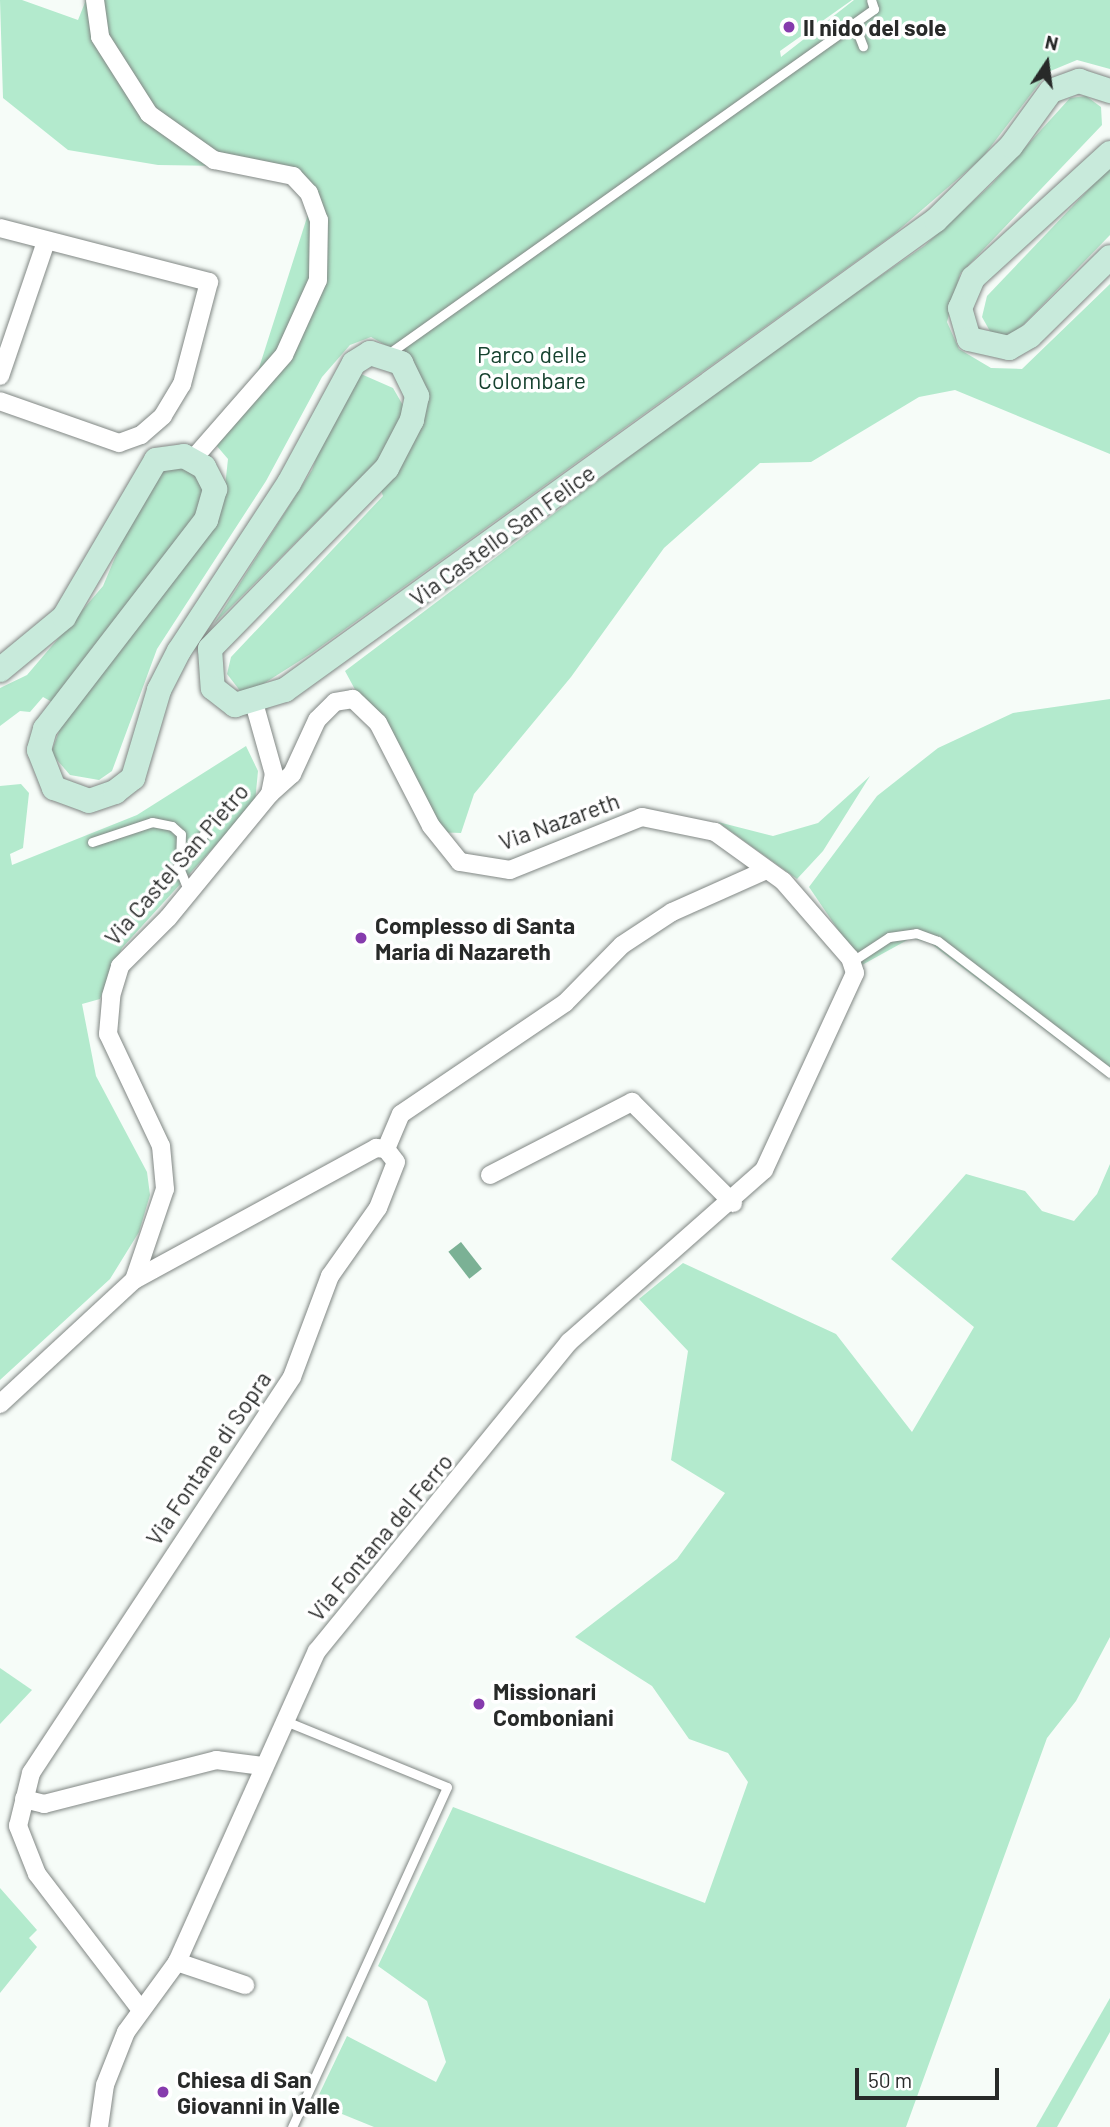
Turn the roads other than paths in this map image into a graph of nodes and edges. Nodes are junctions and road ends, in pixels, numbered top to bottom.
1 (95, 0) edge
2 (871, 0) edge
3 (854, 23) junction
4 (863, 46) dead end
5 (1110, 91) edge
6 (1110, 153) edge
7 (0, 228) edge
8 (46, 242) junction
9 (1110, 257) edge
10 (388, 354) junction
11 (0, 376) edge
12 (0, 401) edge
13 (193, 460) junction
14 (0, 670) edge
15 (254, 703) junction
16 (270, 794) junction
17 (204, 834) dead end
18 (92, 842) dead end
19 (180, 870) junction
20 (764, 871) junction
21 (163, 885) dead end
22 (189, 892) junction
23 (851, 962) junction
24 (1110, 1073) edge
25 (386, 1149) junction
26 (490, 1175) dead end
27 (733, 1203) junction
28 (134, 1280) junction
29 (0, 1404) edge
30 (283, 1720) junction
31 (263, 1766) junction
32 (24, 1799) junction
33 (173, 1969) junction
34 (245, 1985) dead end
35 (141, 2010) junction
36 (99, 2127) edge
37 (292, 2127) edge

1 - 13 street
2 - 3 lane
3 - 4 lane
3 - 10 lane
5 - 15 street, Via Castello San Felice
6 - 9 street
7 - 8 street
8 - 11 street
8 - 12 street
10 - 13 street
10 - 15 street
13 - 14 street
15 - 16 street, Via Castel San Pietro
16 - 20 street, Via Nazareth
16 - 22 street, Via Castel San Pietro
17 - 19 lane
18 - 19 lane
19 - 21 lane
19 - 22 lane
20 - 23 street
20 - 25 street, Via Fontane di Sopra
22 - 28 street, Via Castel San Pietro
23 - 24 lane
23 - 27 street, Via Fontana del Ferro
25 - 28 street
25 - 32 street, Via Fontane di Sopra
26 - 27 street
27 - 30 street, Via Fontana del Ferro
28 - 29 street, Via Castel San Pietro
30 - 31 street, Via Fontana del Ferro
30 - 37 lane
31 - 32 street
31 - 33 street, Via Fontana del Ferro
32 - 35 street
33 - 34 street
33 - 35 street, Via Fontana del Ferro
35 - 36 street, Via Fontana del Ferro

